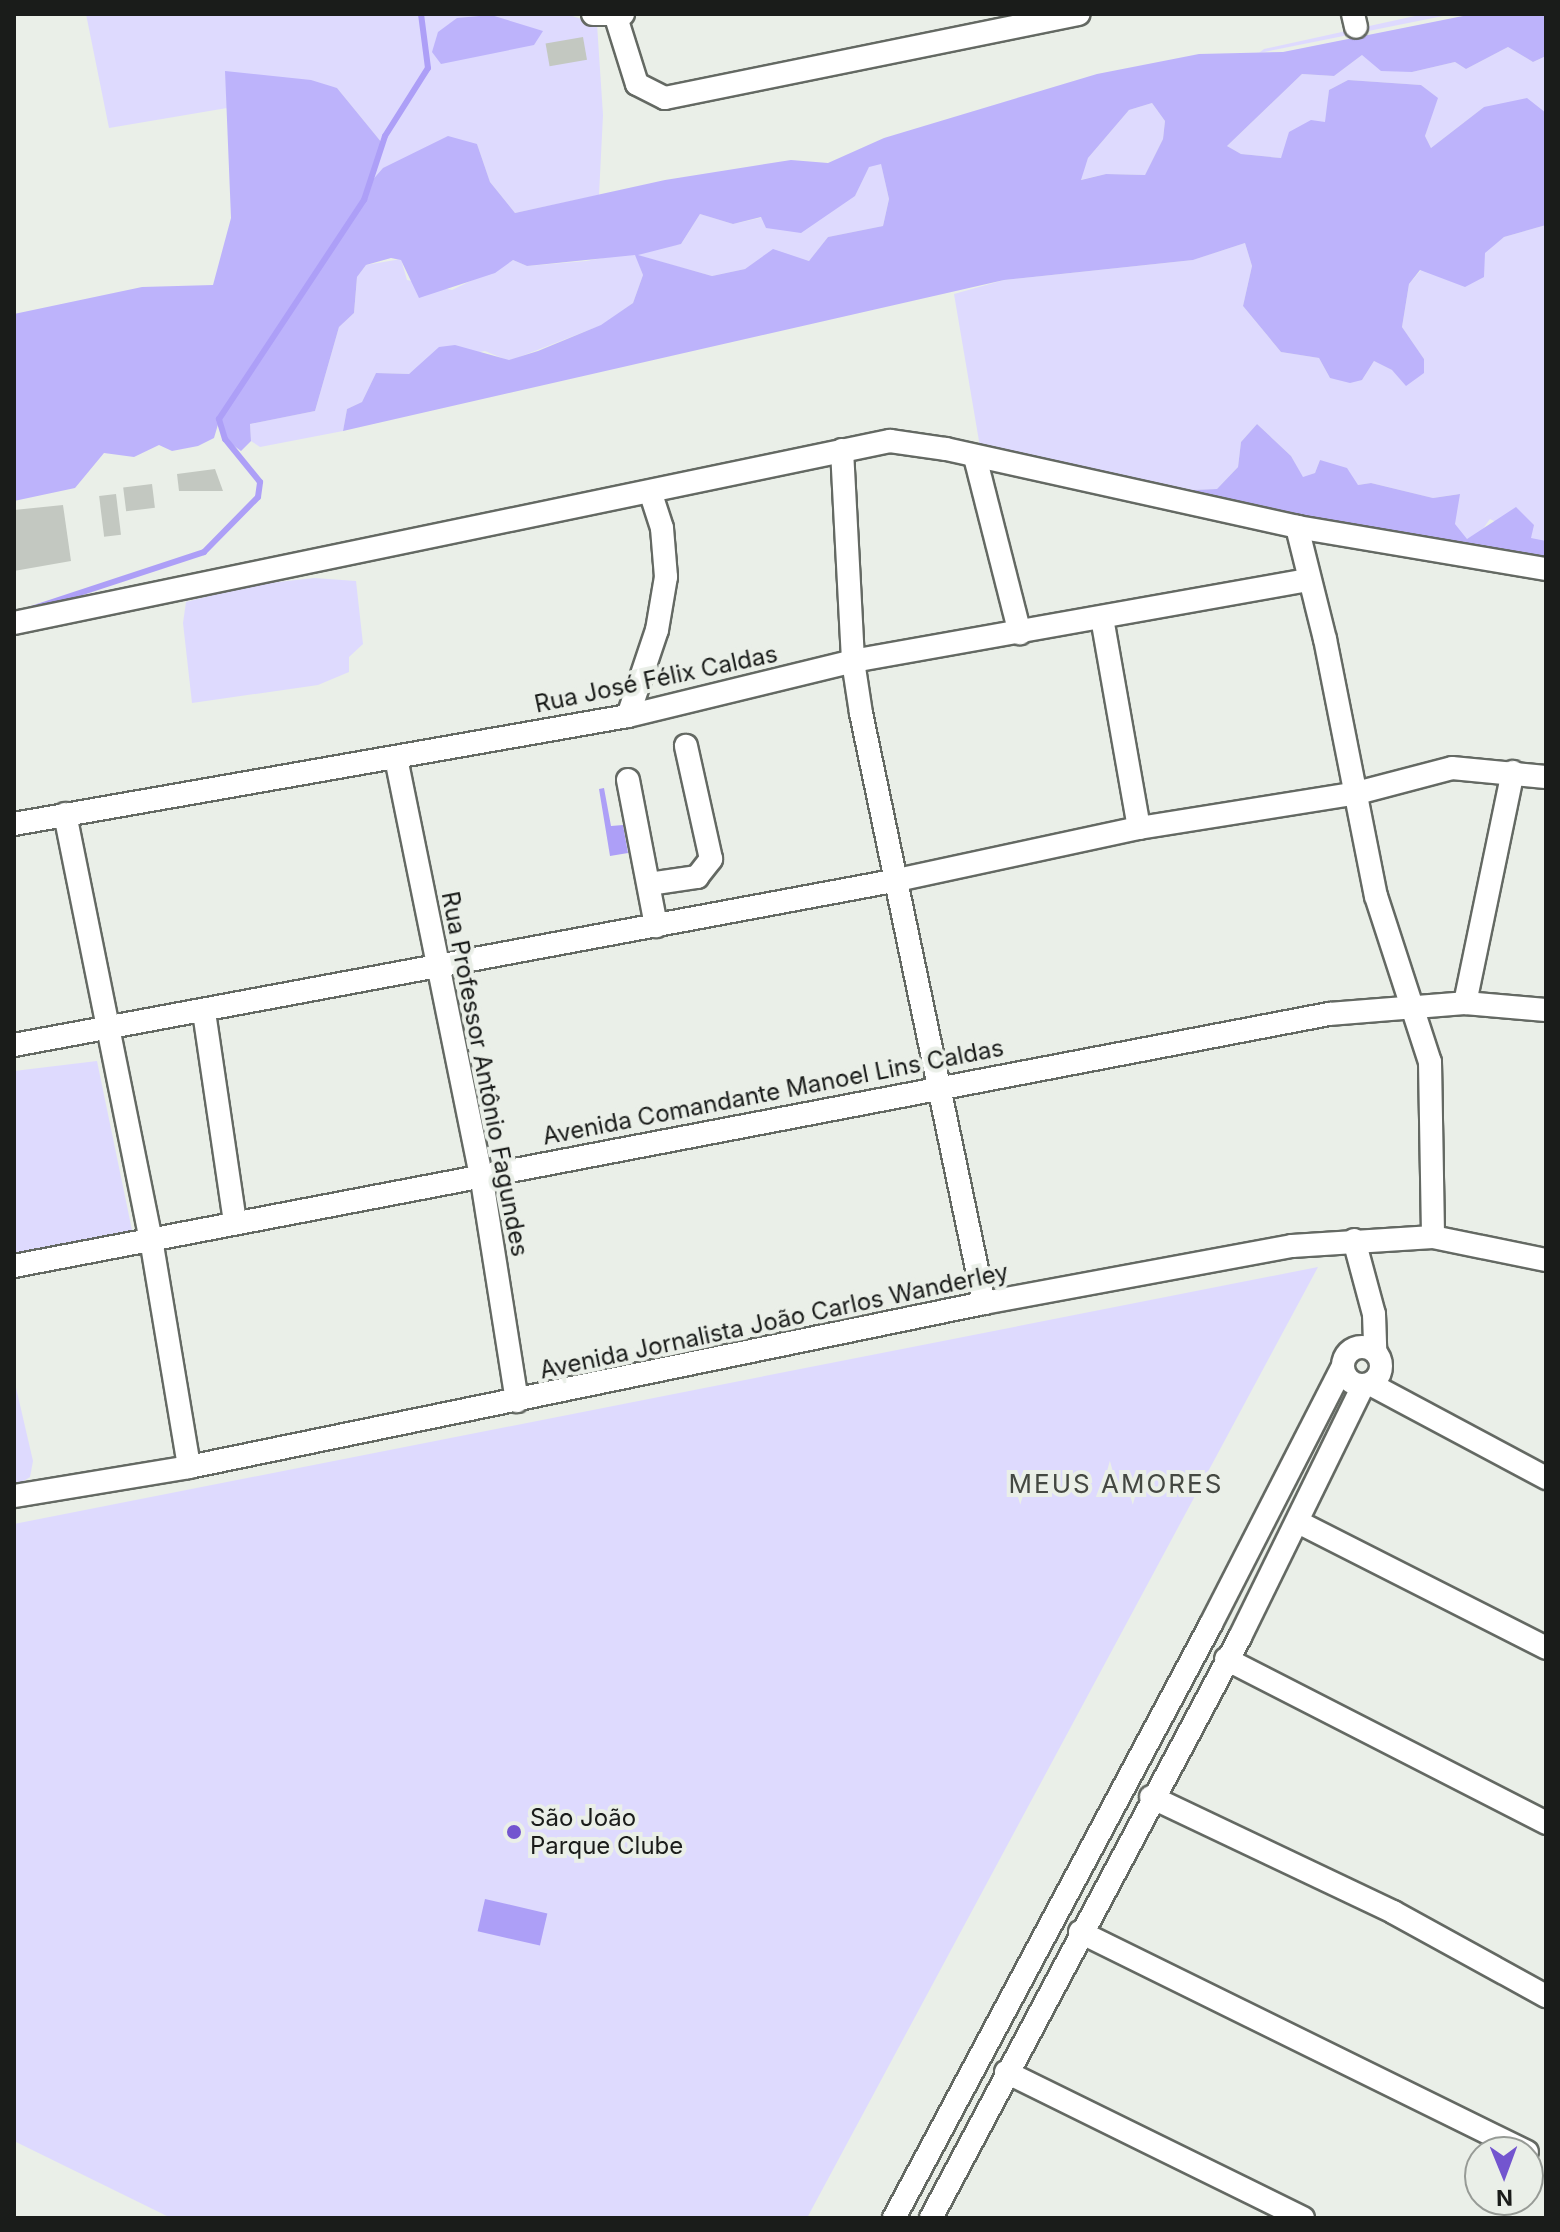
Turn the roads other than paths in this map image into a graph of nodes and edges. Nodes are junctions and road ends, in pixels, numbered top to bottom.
1 (593, 14) edge
2 (1079, 14) edge
3 (618, 15) edge
4 (842, 450) junction
5 (975, 457) junction
6 (650, 492) junction
7 (1297, 527) junction
8 (1546, 569) edge
9 (1309, 580) junction
10 (1102, 618) junction
11 (14, 623) edge
12 (1020, 633) junction
13 (853, 661) junction
14 (628, 716) junction
15 (686, 746) dead end
16 (396, 758) junction
17 (1513, 772) junction
18 (1546, 777) edge
19 (628, 780) dead end
20 (1357, 793) junction
21 (65, 814) junction
22 (14, 824) edge
23 (1139, 828) junction
24 (893, 881) junction
25 (649, 884) junction
26 (656, 926) junction
27 (441, 967) junction
28 (1465, 1003) junction
29 (1409, 1004) junction
30 (1546, 1010) edge
31 (204, 1012) junction
32 (111, 1029) junction
33 (14, 1045) edge
34 (943, 1086) junction
35 (481, 1174) junction
36 (235, 1222) junction
37 (1433, 1237) junction
38 (151, 1239) junction
39 (1354, 1240) junction
40 (1546, 1260) edge
41 (14, 1266) edge
42 (984, 1303) junction
43 (1375, 1352) junction
44 (1342, 1368) junction
45 (1366, 1385) junction
46 (517, 1401) junction
47 (189, 1467) junction
48 (1546, 1478) edge
49 (14, 1496) edge
50 (1298, 1522) junction
51 (1211, 1624) junction
52 (1240, 1637) junction
53 (1546, 1648) edge
54 (1226, 1659) junction
55 (1189, 1664) junction
56 (1214, 1681) junction
57 (1151, 1797) junction
58 (1546, 1823) edge
59 (1062, 1901) junction
60 (1080, 1932) junction
61 (1043, 1934) junction
62 (1546, 1996) edge
63 (1006, 2072) junction
64 (1495, 2136) edge
65 (917, 2172) junction
66 (948, 2186) junction
67 (941, 2215) edge
68 (897, 2217) edge
69 (1303, 2218) edge

1 - 3 street
2 - 3 street
4 - 5 street
4 - 6 street
4 - 13 street
5 - 7 street
5 - 12 street
6 - 11 street
6 - 14 street
7 - 8 street
7 - 9 street
9 - 10 street, Rua José Félix Caldas
9 - 20 street
10 - 12 street, Rua José Félix Caldas
10 - 23 street
12 - 13 street, Rua José Félix Caldas
13 - 14 street, Rua José Félix Caldas
13 - 24 street
14 - 16 street, Rua José Félix Caldas
15 - 25 street
16 - 21 street, Rua José Félix Caldas
16 - 27 street, Rua Professor Antônio Fagundes
17 - 18 street
17 - 20 street
17 - 28 street
19 - 25 street
20 - 23 street
20 - 29 street
21 - 22 street, Rua José Félix Caldas
21 - 32 street
23 - 24 street
24 - 26 street
24 - 34 street
25 - 26 street
26 - 27 street
27 - 31 street
27 - 35 street, Rua Professor Antônio Fagundes
28 - 29 street, Avenida Comandante Manoel Lins Caldas
28 - 30 street, Avenida Comandante Manoel Lins Caldas
29 - 34 street, Avenida Comandante Manoel Lins Caldas
29 - 37 street
31 - 32 street
31 - 36 street
32 - 33 street
32 - 38 street
34 - 35 street, Avenida Comandante Manoel Lins Caldas
34 - 42 street
35 - 36 street, Avenida Comandante Manoel Lins Caldas
35 - 46 street, Rua Professor Antônio Fagundes
36 - 38 street, Avenida Comandante Manoel Lins Caldas
37 - 39 street, Avenida Jornalista João Carlos Wanderley
37 - 40 street, Avenida Jornalista João Carlos Wanderley
38 - 41 street, Avenida Comandante Manoel Lins Caldas
38 - 47 street
39 - 42 street, Avenida Jornalista João Carlos Wanderley
39 - 43 street
42 - 46 street, Avenida Jornalista João Carlos Wanderley
43 - 44 street
43 - 45 street
44 - 45 street
44 - 51 street
45 - 48 street
45 - 50 street
46 - 47 street, Avenida Jornalista João Carlos Wanderley
47 - 49 street, Avenida Jornalista João Carlos Wanderley
50 - 52 street
50 - 53 street
51 - 52 street
51 - 55 street
52 - 54 street
54 - 56 street
54 - 58 street
55 - 56 street
55 - 59 street
56 - 57 street
57 - 60 street
57 - 62 street
59 - 60 street
59 - 61 street
60 - 61 street
60 - 63 street
60 - 64 street
61 - 65 street
63 - 66 street
63 - 69 street
65 - 66 street
65 - 68 street
66 - 67 street

